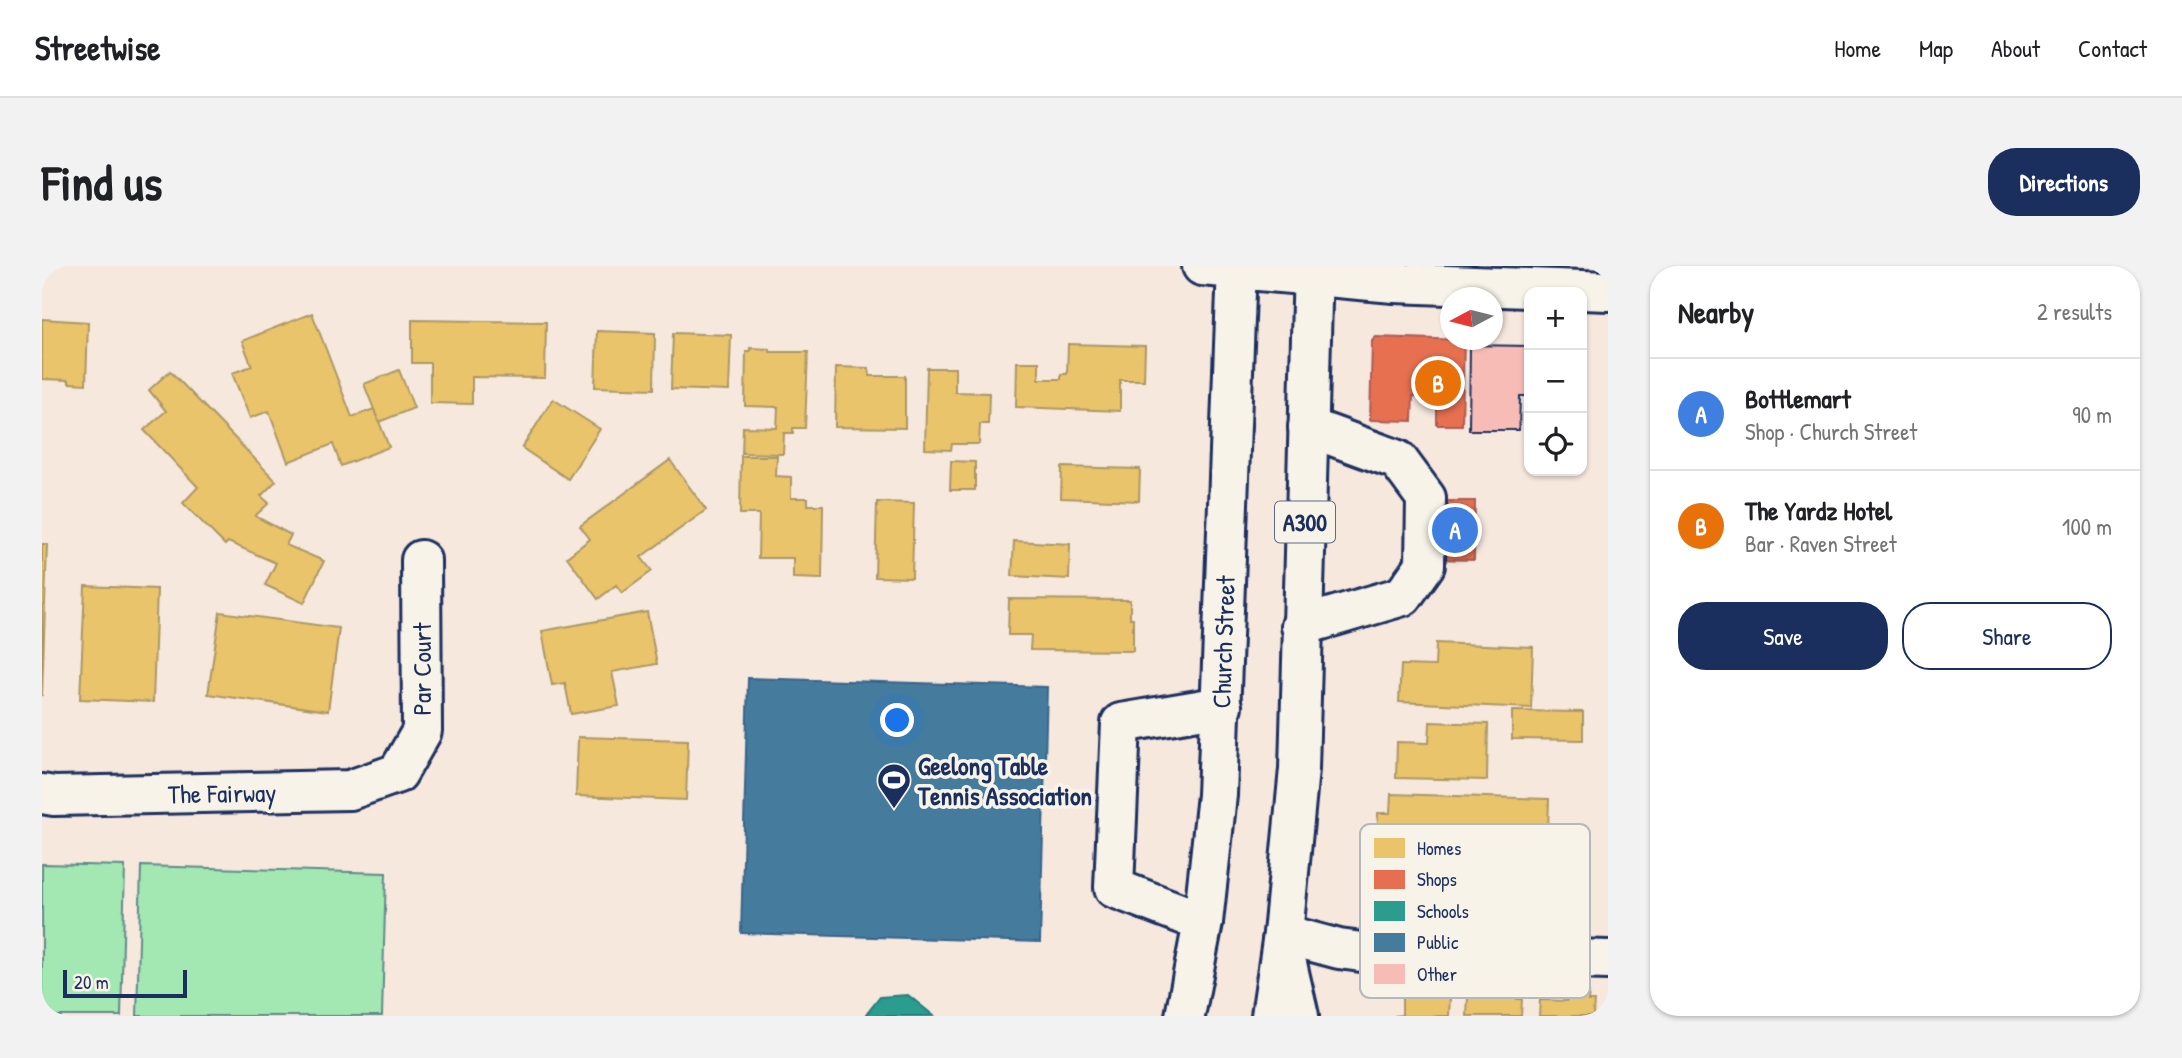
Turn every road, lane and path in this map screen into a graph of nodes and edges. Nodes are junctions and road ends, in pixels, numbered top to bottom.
1 (1225, 267) edge
2 (1313, 271) edge
3 (1608, 291) edge
4 (1308, 427) junction
5 (421, 559) dead end
6 (1301, 626) junction
7 (1222, 706) junction
8 (398, 773) joint
9 (42, 794) edge
10 (1203, 922) junction
11 (1283, 938) junction
12 (1360, 952) edge
13 (1590, 959) edge
14 (1608, 960) edge
15 (1185, 1016) edge
16 (1271, 1016) edge
17 (1299, 1016) edge

1 - 2 main road
1 - 7 main road, Church Street
2 - 3 main road
2 - 4 main road, A300
4 - 6 main road, A300
4 - 6 main road
5 - 8 main road, Par Court
6 - 11 main road, A300
7 - 10 main road, Church Street
7 - 10 main road
8 - 9 main road, The Fairway
10 - 15 main road, Church Street
11 - 12 main road
11 - 16 main road, A300
11 - 17 main road
13 - 14 main road

